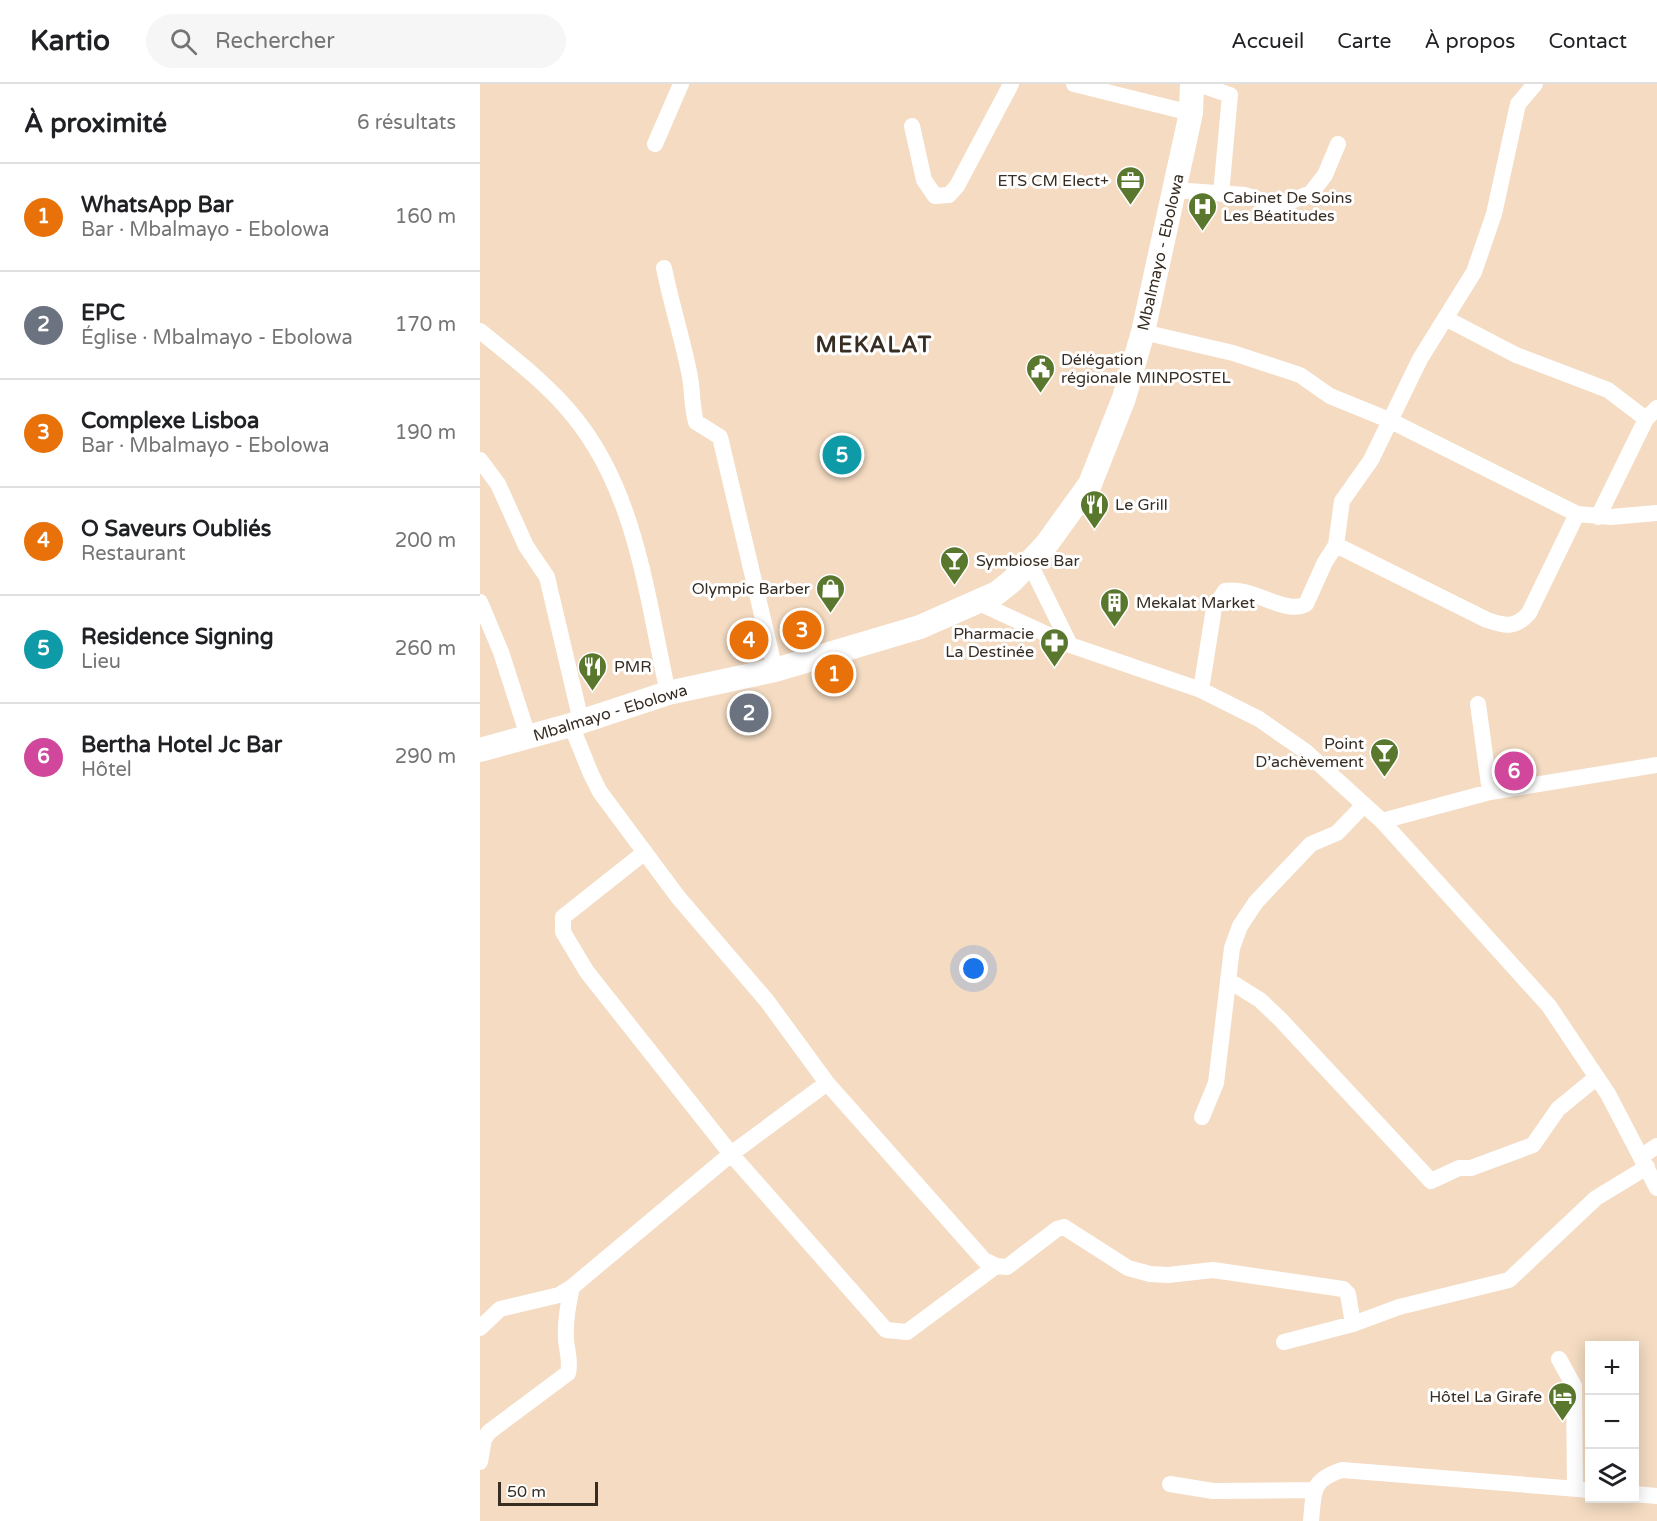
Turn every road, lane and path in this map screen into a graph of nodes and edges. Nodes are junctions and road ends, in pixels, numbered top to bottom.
1 (681, 84) edge
2 (1011, 84) edge
3 (1074, 84) edge
4 (1192, 84) edge
5 (1198, 84) edge
6 (1535, 84) edge
7 (1191, 113) junction
8 (912, 126) dead end
9 (655, 144) dead end
10 (1338, 144) dead end
11 (1174, 190) junction
12 (1221, 194) junction
13 (664, 268) dead end
14 (1447, 319) junction
15 (480, 331) edge
16 (1143, 332) junction
17 (1651, 413) edge
18 (1389, 420) junction
19 (480, 460) edge
20 (1657, 513) edge
21 (1577, 514) junction
22 (1598, 517) junction
23 (1336, 545) junction
24 (1030, 564) junction
25 (480, 602) edge
26 (977, 602) junction
27 (1070, 645) junction
28 (775, 670) junction
29 (1201, 690) junction
30 (668, 693) junction
31 (1478, 704) dead end
32 (576, 723) junction
33 (528, 736) junction
34 (480, 750) edge
35 (1657, 765) edge
36 (1490, 792) junction
37 (1363, 806) junction
38 (1382, 822) junction
39 (645, 852) junction
40 (1228, 980) junction
41 (1597, 1077) junction
42 (827, 1083) junction
43 (1202, 1117) dead end
44 (1657, 1146) edge
45 (731, 1154) junction
46 (1644, 1161) junction
47 (1657, 1188) edge
48 (996, 1266) junction
49 (572, 1287) junction
50 (1353, 1324) junction
51 (480, 1328) edge
52 (1284, 1342) dead end
53 (1559, 1359) dead end
54 (480, 1462) edge
55 (1170, 1484) dead end
56 (1314, 1490) junction
57 (1582, 1490) edge
58 (1639, 1495) edge
59 (1657, 1497) edge
60 (1311, 1521) edge

1 - 9 street
2 - 8 street
3 - 7 street
4 - 7 highway, Mbalmayo - Ebolowa
5 - 12 street
6 - 14 street
7 - 11 highway, Mbalmayo - Ebolowa
10 - 12 street
11 - 12 street
11 - 16 highway, Mbalmayo - Ebolowa
13 - 28 street
14 - 17 street
14 - 18 street
15 - 30 street
16 - 18 street
16 - 24 highway, Mbalmayo - Ebolowa
17 - 22 street
18 - 21 street
18 - 23 street
19 - 32 street
20 - 22 street
21 - 22 street
21 - 23 street
23 - 29 street
24 - 26 highway, Mbalmayo - Ebolowa
24 - 27 street
25 - 33 street
26 - 27 street
26 - 28 highway, Mbalmayo - Ebolowa
27 - 29 street
28 - 30 highway, Mbalmayo - Ebolowa
29 - 37 street
30 - 32 highway, Mbalmayo - Ebolowa
31 - 36 street
32 - 33 highway, Mbalmayo - Ebolowa
32 - 39 street
33 - 34 highway, Mbalmayo - Ebolowa
35 - 36 street
36 - 38 street
37 - 38 street
37 - 40 street
38 - 41 street
39 - 42 street
39 - 45 street
40 - 41 street
40 - 43 street
41 - 46 street
42 - 45 street
42 - 48 street
44 - 46 street
45 - 48 street
45 - 49 street
46 - 47 street
46 - 50 street
48 - 50 street
49 - 51 street
49 - 54 street
50 - 52 street
53 - 57 street
55 - 56 street
56 - 57 street
56 - 60 street
58 - 59 street

